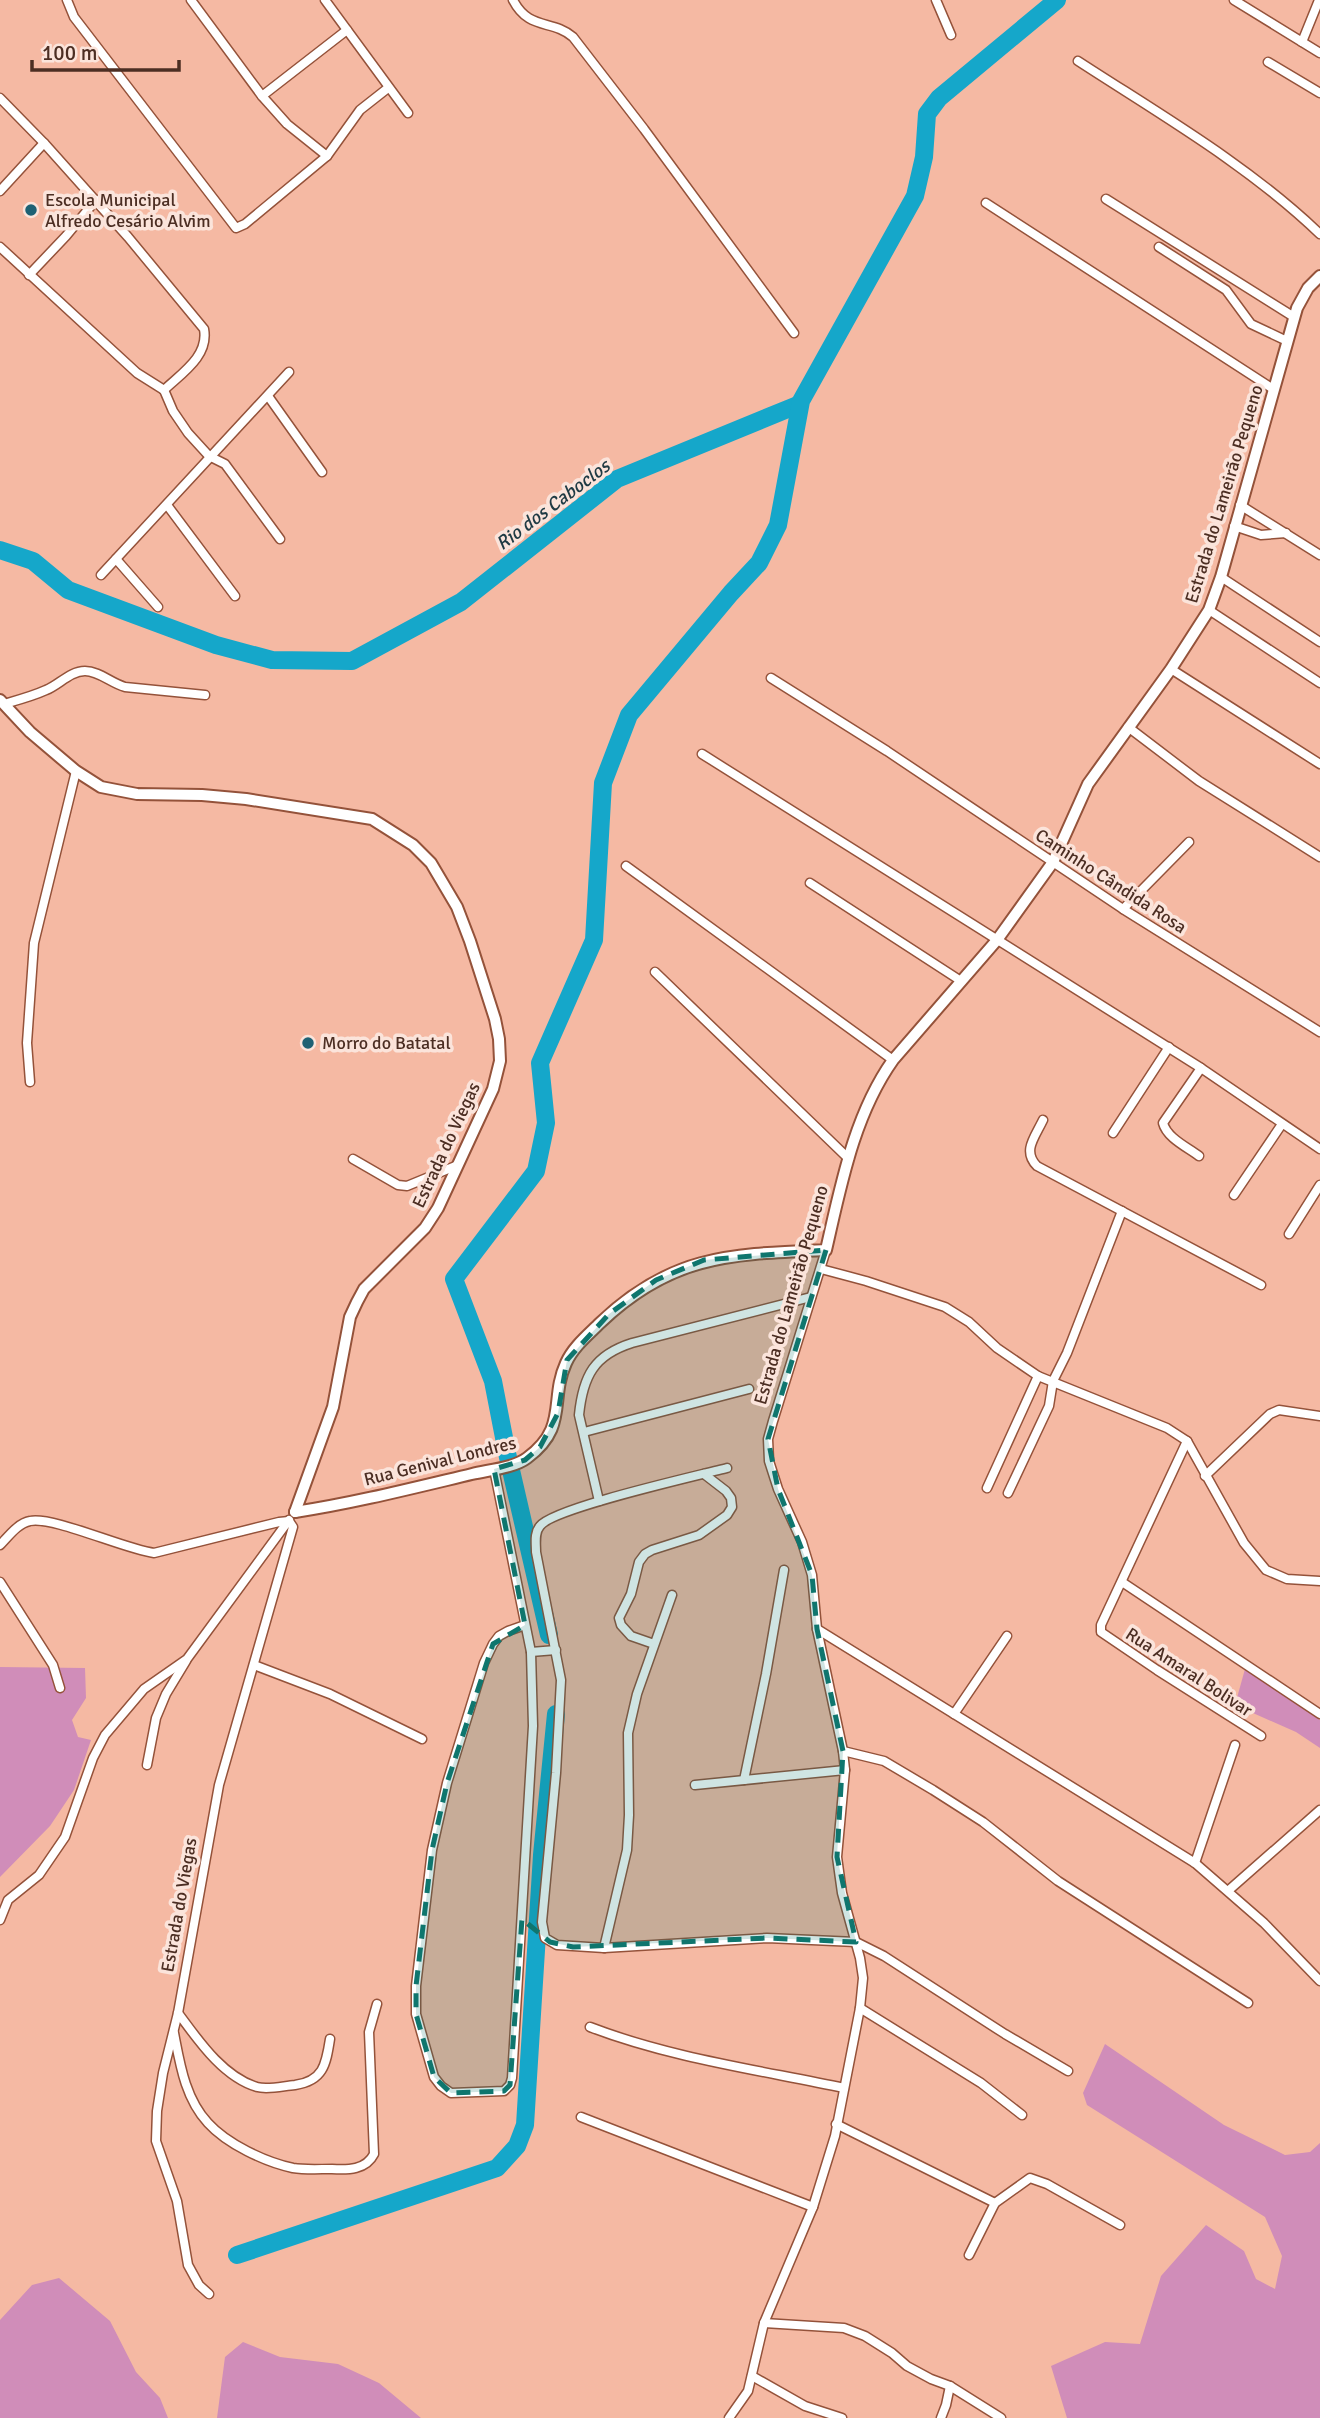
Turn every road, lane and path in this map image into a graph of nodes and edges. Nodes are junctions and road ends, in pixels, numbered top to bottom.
1 (67, 0) edge
2 (191, 0) edge
3 (325, 0) edge
4 (513, 0) edge
5 (936, 0) edge
6 (1234, 0) edge
7 (1319, 0) edge
8 (347, 30) junction
9 (951, 35) dead end
10 (1302, 42) junction
11 (1320, 53) edge
12 (1078, 61) dead end
13 (1268, 62) dead end
14 (388, 88) junction
15 (1320, 93) edge
16 (262, 96) junction
17 (0, 97) edge
18 (408, 113) dead end
19 (44, 143) junction
20 (327, 156) junction
21 (0, 191) edge
22 (1106, 199) dead end
23 (96, 200) junction
24 (986, 203) dead end
25 (1320, 234) edge
26 (0, 247) edge
27 (1159, 247) dead end
28 (29, 275) junction
29 (1320, 276) edge
30 (1294, 317) junction
31 (794, 333) dead end
32 (1287, 341) junction
33 (289, 372) dead end
34 (1273, 389) junction
35 (164, 390) junction
36 (268, 396) junction
37 (209, 456) junction
38 (322, 472) dead end
39 (167, 505) junction
40 (1240, 505) junction
41 (1234, 526) junction
42 (1286, 533) junction
43 (280, 539) dead end
44 (1320, 555) edge
45 (116, 559) junction
46 (101, 575) dead end
47 (1221, 577) junction
48 (235, 596) dead end
49 (158, 607) dead end
50 (1209, 610) junction
51 (1320, 642) edge
52 (1171, 669) junction
53 (771, 678) dead end
54 (1320, 683) edge
55 (205, 695) dead end
56 (2, 702) edge
57 (1128, 727) junction
58 (702, 754) dead end
59 (1320, 764) edge
60 (76, 771) junction
61 (1189, 842) dead end
62 (1320, 857) edge
63 (1053, 862) junction
64 (626, 866) dead end
65 (810, 883) dead end
66 (1123, 909) junction
67 (997, 940) junction
68 (655, 972) dead end
69 (961, 981) junction
70 (1320, 1032) edge
71 (1169, 1047) junction
72 (893, 1060) junction
73 (1201, 1068) junction
74 (30, 1082) dead end
75 (1043, 1120) dead end
76 (1282, 1124) junction
77 (1113, 1133) dead end
78 (1320, 1149) edge
79 (1199, 1156) dead end
80 (353, 1159) dead end
81 (849, 1159) junction
82 (458, 1165) junction
83 (1320, 1185) edge
84 (1234, 1195) dead end
85 (1122, 1211) junction
86 (1289, 1234) dead end
87 (826, 1250) junction
88 (821, 1269) junction
89 (1261, 1284) dead end
90 (811, 1297) junction
91 (1038, 1376) junction
92 (1053, 1381) junction
93 (749, 1389) dead end
94 (1320, 1416) edge
95 (584, 1432) junction
96 (1187, 1441) junction
97 (727, 1468) dead end
98 (496, 1469) junction
99 (704, 1474) junction
100 (1205, 1476) junction
101 (987, 1488) dead end
102 (1008, 1493) dead end
103 (599, 1501) junction
104 (292, 1516) junction
105 (0, 1545) edge
106 (784, 1570) dead end
107 (1320, 1581) edge
108 (0, 1582) edge
109 (1122, 1582) junction
110 (672, 1595) dead end
111 (525, 1625) junction
112 (817, 1629) junction
113 (1007, 1636) dead end
114 (654, 1644) junction
115 (556, 1650) junction
116 (531, 1652) junction
117 (187, 1659) junction
118 (254, 1665) junction
119 (60, 1688) dead end
120 (954, 1714) junction
121 (1320, 1714) edge
122 (1261, 1736) dead end
123 (422, 1739) dead end
124 (1235, 1745) dead end
125 (843, 1751) junction
126 (147, 1765) dead end
127 (845, 1770) junction
128 (744, 1780) junction
129 (695, 1784) dead end
130 (1320, 1810) edge
131 (1195, 1863) junction
132 (1229, 1890) junction
133 (0, 1920) edge
134 (856, 1942) junction
135 (604, 1948) junction
136 (1320, 1981) edge
137 (377, 2004) dead end
138 (1248, 2004) dead end
139 (860, 2008) junction
140 (177, 2014) junction
141 (590, 2027) dead end
142 (173, 2030) junction
143 (330, 2039) dead end
144 (1068, 2071) dead end
145 (844, 2088) junction
146 (1022, 2115) dead end
147 (581, 2117) dead end
148 (836, 2124) junction
149 (995, 2203) junction
150 (813, 2207) junction
151 (1120, 2225) dead end
152 (969, 2255) dead end
153 (209, 2294) dead end
154 (764, 2323) junction
155 (752, 2376) junction
156 (950, 2386) junction
157 (729, 2418) edge
158 (842, 2418) edge
159 (941, 2418) edge
160 (1001, 2418) edge

1 - 20 street
2 - 16 street
3 - 8 street
4 - 31 street
5 - 9 street
6 - 10 street
7 - 10 street
8 - 14 street
8 - 16 street
10 - 11 street
12 - 25 street
13 - 15 street
14 - 18 street
14 - 20 street
16 - 20 street
17 - 19 street
19 - 21 street
19 - 23 street
22 - 30 street
23 - 28 street
23 - 35 street
24 - 34 street
26 - 28 street
27 - 32 street
28 - 35 street
29 - 30 street, Estrada do Lameirão Pequeno
30 - 32 street, Estrada do Lameirão Pequeno
32 - 34 street, Estrada do Lameirão Pequeno
33 - 36 street
34 - 40 street, Estrada do Lameirão Pequeno
35 - 37 street
36 - 37 street
36 - 38 street
37 - 39 street
37 - 43 street
39 - 45 street
39 - 48 street
40 - 41 street, Estrada do Lameirão Pequeno
40 - 42 street
41 - 42 street
41 - 47 street, Estrada do Lameirão Pequeno
42 - 44 street
45 - 46 street
45 - 49 street
47 - 50 street, Estrada do Lameirão Pequeno
47 - 51 street
50 - 52 street, Estrada do Lameirão Pequeno
50 - 54 street
52 - 57 street, Estrada do Lameirão Pequeno
52 - 59 street
53 - 63 street, Caminho Cândida Rosa
55 - 56 street
56 - 60 street, Estrada do Viegas
57 - 62 street
57 - 63 street, Estrada do Lameirão Pequeno
58 - 67 street
60 - 74 street
60 - 82 street, Estrada do Viegas
61 - 66 street
63 - 66 street, Caminho Cândida Rosa
63 - 67 street, Estrada do Lameirão Pequeno
64 - 72 street
65 - 69 street
66 - 70 street, Caminho Cândida Rosa
67 - 69 street, Estrada do Lameirão Pequeno
67 - 71 street
68 - 81 street
69 - 72 street, Estrada do Lameirão Pequeno
71 - 73 street
71 - 77 street
72 - 81 street, Estrada do Lameirão Pequeno
73 - 76 street
73 - 79 street
75 - 85 street
76 - 78 street
76 - 84 street
80 - 82 street
81 - 87 street, Estrada do Lameirão Pequeno
82 - 104 street, Estrada do Viegas
83 - 86 street
85 - 89 street
85 - 92 street
87 - 88 street, Estrada do Lameirão Pequeno
87 - 98 street, Rua Genival Londres
88 - 90 street, Estrada do Lameirão Pequeno
88 - 91 street
90 - 95 street
90 - 112 street, Estrada do Lameirão Pequeno
91 - 92 street
91 - 101 street
92 - 96 street
92 - 102 street
93 - 95 street
94 - 100 street
95 - 103 street
96 - 100 street
96 - 109 street
97 - 99 street
98 - 104 street, Rua Genival Londres
98 - 111 street
99 - 103 street
99 - 114 street
100 - 107 street
103 - 115 street
104 - 105 street
104 - 117 street, Estrada do Viegas
104 - 118 street, Estrada do Viegas
106 - 128 street
108 - 119 street
109 - 121 street
109 - 122 street, Rua Amaral Bolivar
110 - 114 street
111 - 116 street
111 - 116 street
112 - 120 street
112 - 125 street, Estrada do Lameirão Pequeno
113 - 120 street
114 - 135 street
115 - 116 street
115 - 135 street
117 - 126 street
117 - 133 street, Estrada do Viegas
118 - 123 street
118 - 140 street, Estrada do Viegas
120 - 131 street
124 - 131 street
125 - 127 street, Estrada do Lameirão Pequeno
125 - 138 street
127 - 128 street
127 - 134 street, Estrada do Lameirão Pequeno
128 - 129 street
130 - 132 street
131 - 132 street
132 - 136 street
134 - 135 street
134 - 139 street, Estrada do Lameirão Pequeno
134 - 144 street
137 - 142 street
139 - 145 street, Estrada do Lameirão Pequeno
139 - 146 street
140 - 142 street, Estrada do Viegas
140 - 143 street
141 - 145 street
142 - 153 street, Estrada do Viegas
145 - 148 street, Estrada do Lameirão Pequeno
147 - 150 street
148 - 149 street
148 - 150 street, Estrada do Lameirão Pequeno
149 - 151 street
149 - 152 street
150 - 154 street, Estrada do Lameirão Pequeno
154 - 155 street, Estrada do Lameirão Pequeno
154 - 156 street
155 - 157 street, Estrada do Lameirão Pequeno
155 - 158 street
156 - 159 street
156 - 160 street

